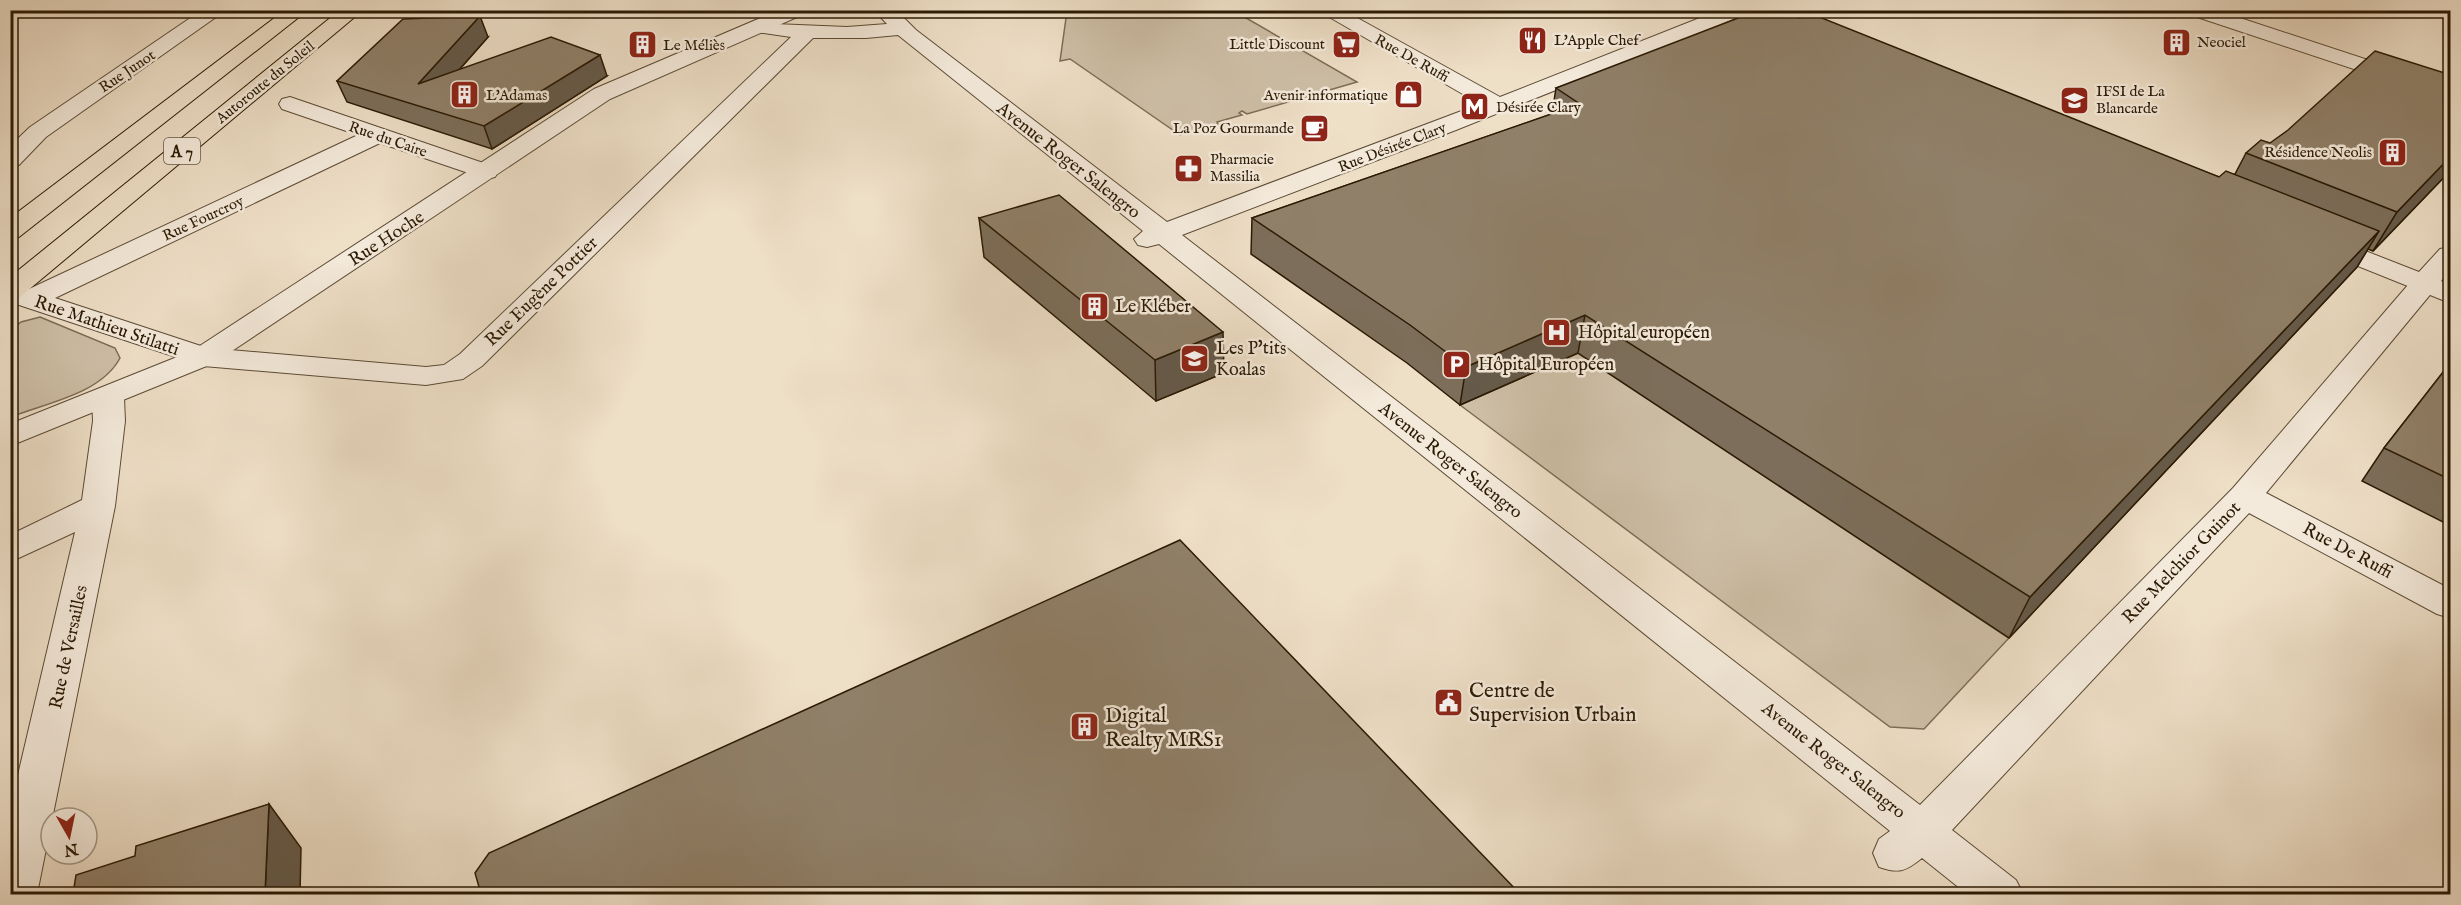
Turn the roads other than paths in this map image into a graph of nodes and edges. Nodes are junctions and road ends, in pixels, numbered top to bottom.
1 (216, 10) edge
2 (297, 10) edge
3 (353, 10) edge
4 (1327, 10) edge
5 (1738, 10) edge
6 (2195, 10) edge
7 (893, 19) edge
8 (802, 21) edge
9 (2451, 94) edge
10 (290, 104) dead end
11 (1498, 105) junction
12 (38, 132) junction
13 (376, 136) junction
14 (10, 140) edge
15 (10, 160) edge
16 (486, 172) junction
17 (10, 231) edge
18 (2305, 235) edge
19 (1154, 236) junction
20 (2451, 255) edge
21 (2437, 289) edge
22 (17, 294) edge
23 (203, 357) junction
24 (108, 398) junction
25 (10, 436) edge
26 (2245, 496) junction
27 (98, 506) junction
28 (10, 550) edge
29 (2451, 605) edge
30 (1909, 842) junction
31 (14, 894) edge
32 (2000, 894) edge

1 - 12 street, Rue Junot
2 - 17 highway, Autoroute du Soleil / A 7
3 - 22 highway, Autoroute du Soleil / A 7
4 - 11 street, Rue De Ruffi
5 - 11 street, Rue Désirée Clary
6 - 9 street
7 - 8 street
7 - 19 street, Avenue Roger Salengro
8 - 16 street, Rue Hoche
8 - 23 street, Rue Eugène Pottier
10 - 13 street, Rue du Caire
11 - 19 street, Rue Désirée Clary
12 - 14 street, Rue Junot
12 - 15 street, Rue Junot
13 - 16 street, Rue du Caire
13 - 22 street, Rue Fourcroy
16 - 23 street, Rue Hoche
18 - 21 street
19 - 30 street, Avenue Roger Salengro
20 - 21 street, Rue Melchior Guinot
21 - 26 street, Rue Melchior Guinot
22 - 23 street, Rue Mathieu Stilatti
23 - 24 street, Rue Hoche
24 - 25 street, Rue Hoche
24 - 27 street, Rue de Versailles
26 - 29 street, Rue De Ruffi
26 - 30 street, Rue Melchior Guinot
27 - 28 street
27 - 31 street, Rue de Versailles
30 - 32 street, Avenue Roger Salengro

